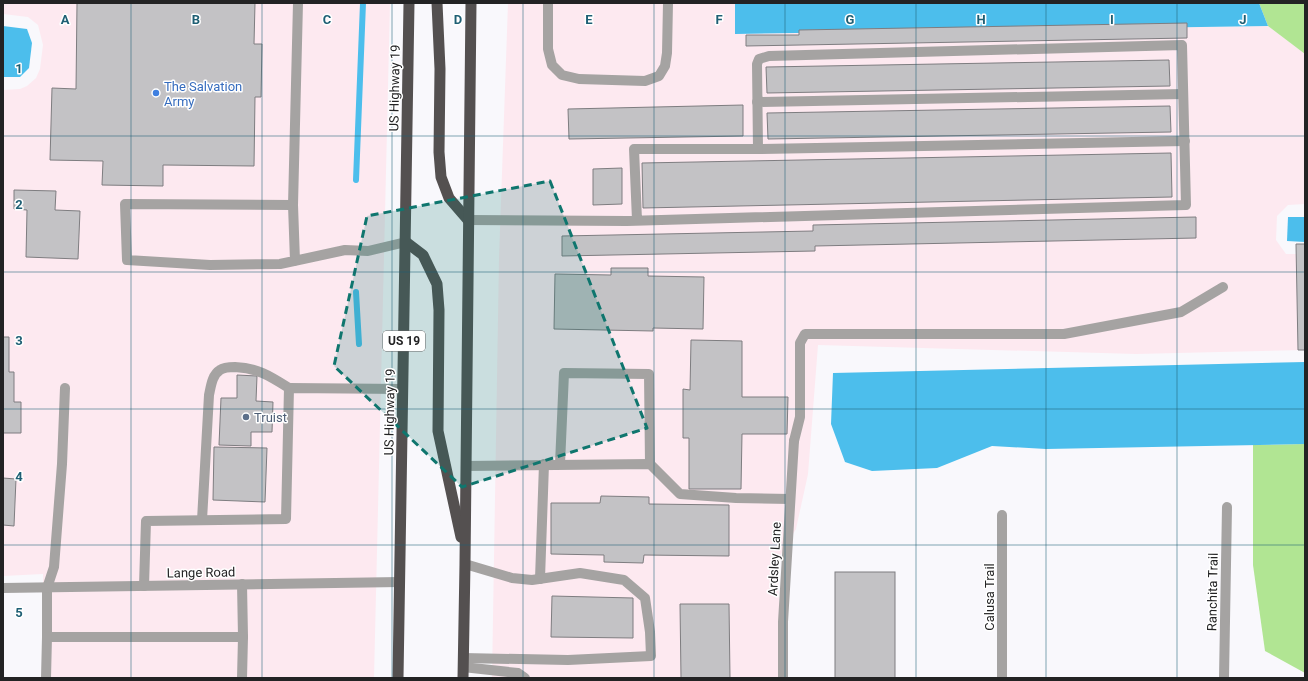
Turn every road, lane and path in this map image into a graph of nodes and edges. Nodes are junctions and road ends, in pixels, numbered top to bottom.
1 (298, 3) edge
2 (409, 3) edge
3 (437, 3) edge
4 (471, 3) edge
5 (548, 3) edge
6 (668, 3) edge
7 (1183, 94) junction
8 (757, 102) junction
9 (1185, 141) junction
10 (758, 149) junction
11 (293, 205) junction
12 (468, 220) junction
13 (637, 220) junction
14 (406, 242) junction
15 (295, 261) junction
16 (1223, 288) dead end
17 (65, 388) dead end
18 (289, 388) junction
19 (403, 389) junction
20 (544, 464) junction
21 (560, 464) junction
22 (650, 464) junction
23 (466, 466) junction
24 (790, 500) junction
25 (1227, 507) dead end
26 (1002, 515) dead end
27 (202, 520) junction
28 (465, 561) junction
29 (540, 579) junction
30 (400, 582) junction
31 (242, 584) junction
32 (144, 586) junction
33 (3, 588) edge
34 (47, 588) junction
35 (47, 637) junction
36 (243, 637) junction
37 (463, 667) edge
38 (46, 678) edge
39 (242, 678) edge
40 (398, 678) edge
41 (525, 678) edge
42 (784, 678) edge
43 (1002, 678) edge
44 (1224, 678) edge

1 - 11 street
2 - 14 highway, US Highway 19 / US 19
3 - 12 highway
4 - 12 highway
5 - 6 street
7 - 8 street
7 - 8 street
7 - 9 street
8 - 10 street
9 - 10 street
9 - 13 street
10 - 13 street
11 - 15 street
11 - 15 street
12 - 13 street
12 - 23 highway
14 - 15 street
14 - 19 highway, US Highway 19 / US 19
14 - 28 highway
16 - 24 street, Ardsley Lane
17 - 34 street
18 - 19 street
18 - 27 street
18 - 27 street
19 - 30 highway, US Highway 19 / US 19
20 - 21 street
20 - 23 street
20 - 29 street
21 - 22 street
21 - 22 street
22 - 24 street
23 - 28 highway
24 - 42 street, Ardsley Lane
25 - 44 street, Ranchita Trail
26 - 43 street, Calusa Trail
27 - 32 street
28 - 29 street
28 - 37 highway
29 - 37 street
30 - 31 street, Lange Road
30 - 40 highway, US Highway 19 / US 19
31 - 32 street, Lange Road
31 - 36 street
32 - 34 street, Lange Road
33 - 34 street, Lange Road
34 - 35 street
35 - 36 street
35 - 38 street
36 - 39 street
37 - 41 street

